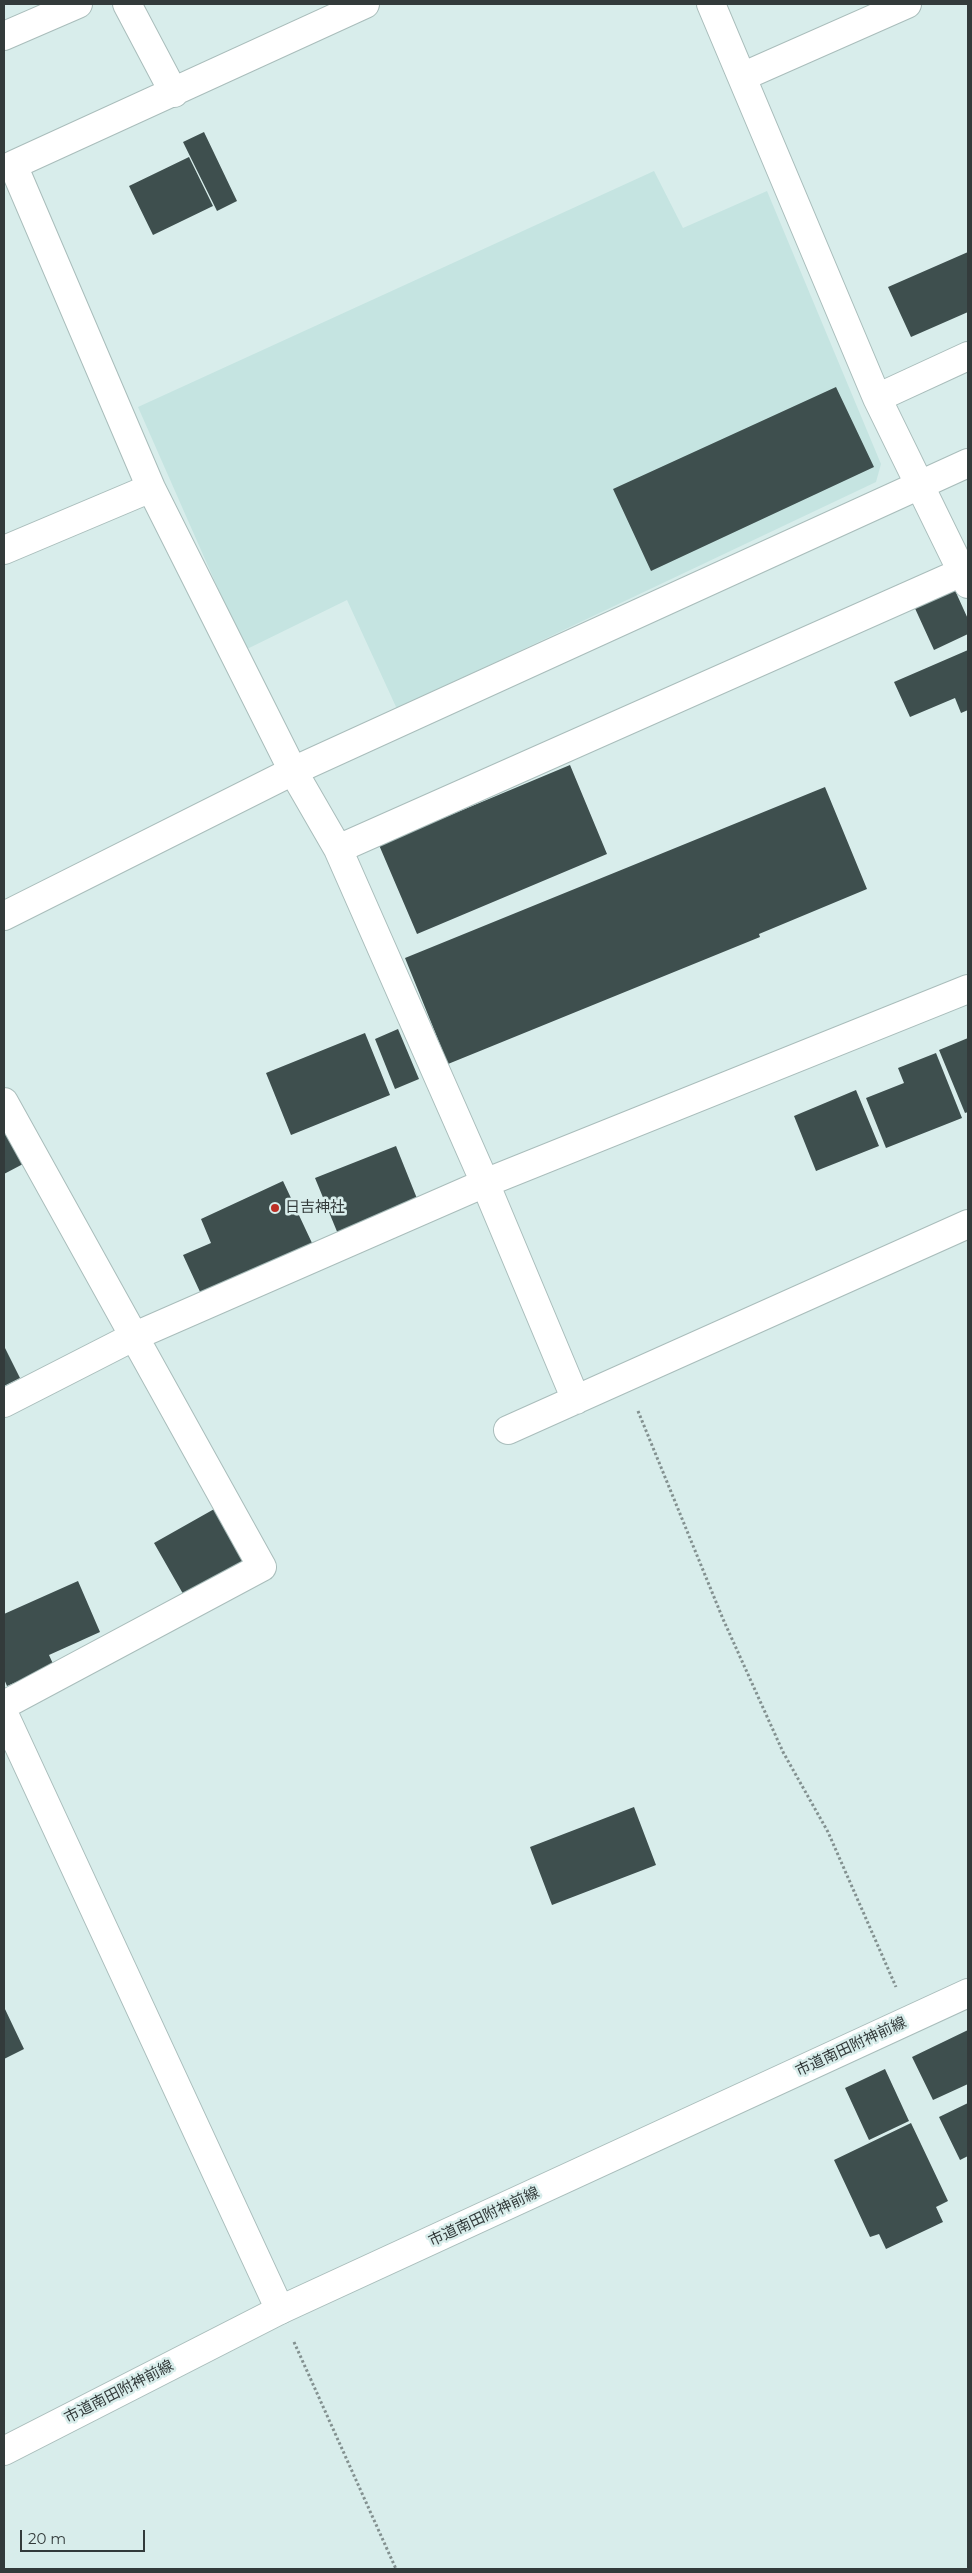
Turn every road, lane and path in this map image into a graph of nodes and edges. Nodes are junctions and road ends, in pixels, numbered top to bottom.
1 (78, 4) edge
2 (127, 4) edge
3 (365, 4) edge
4 (711, 4) edge
5 (907, 4) edge
6 (4, 36) edge
7 (744, 76) junction
8 (174, 93) junction
9 (968, 356) edge
10 (877, 398) junction
11 (968, 463) edge
12 (920, 485) junction
13 (152, 488) junction
14 (4, 550) edge
15 (965, 578) edge
16 (294, 771) junction
17 (338, 849) junction
18 (4, 916) edge
19 (968, 989) edge
20 (4, 1102) edge
21 (485, 1183) junction
22 (968, 1224) edge
23 (135, 1336) junction
24 (625, 1378) junction
25 (576, 1400) junction
26 (4, 1403) edge
27 (508, 1430) dead end
28 (4, 1705) edge
29 (4, 1714) edge
30 (968, 1992) edge
31 (910, 2020) junction
32 (280, 2310) junction
33 (4, 2451) edge
34 (396, 2569) edge

1 - 6 street
2 - 8 street
3 - 8 street
4 - 7 street
5 - 7 street
7 - 10 street
8 - 13 street
9 - 10 street
10 - 12 street
11 - 12 street
12 - 15 street
12 - 16 street
13 - 14 street
13 - 16 street
15 - 17 street
16 - 17 street
16 - 18 street
17 - 21 street
19 - 21 street
20 - 23 street
21 - 23 street
21 - 25 street
22 - 24 street
23 - 26 street
23 - 28 street
24 - 25 street
24 - 31 path
25 - 27 street
29 - 32 street
30 - 31 street, 市道南田附神前線
31 - 32 street, 市道南田附神前線
32 - 33 street, 市道南田附神前線
32 - 34 path

